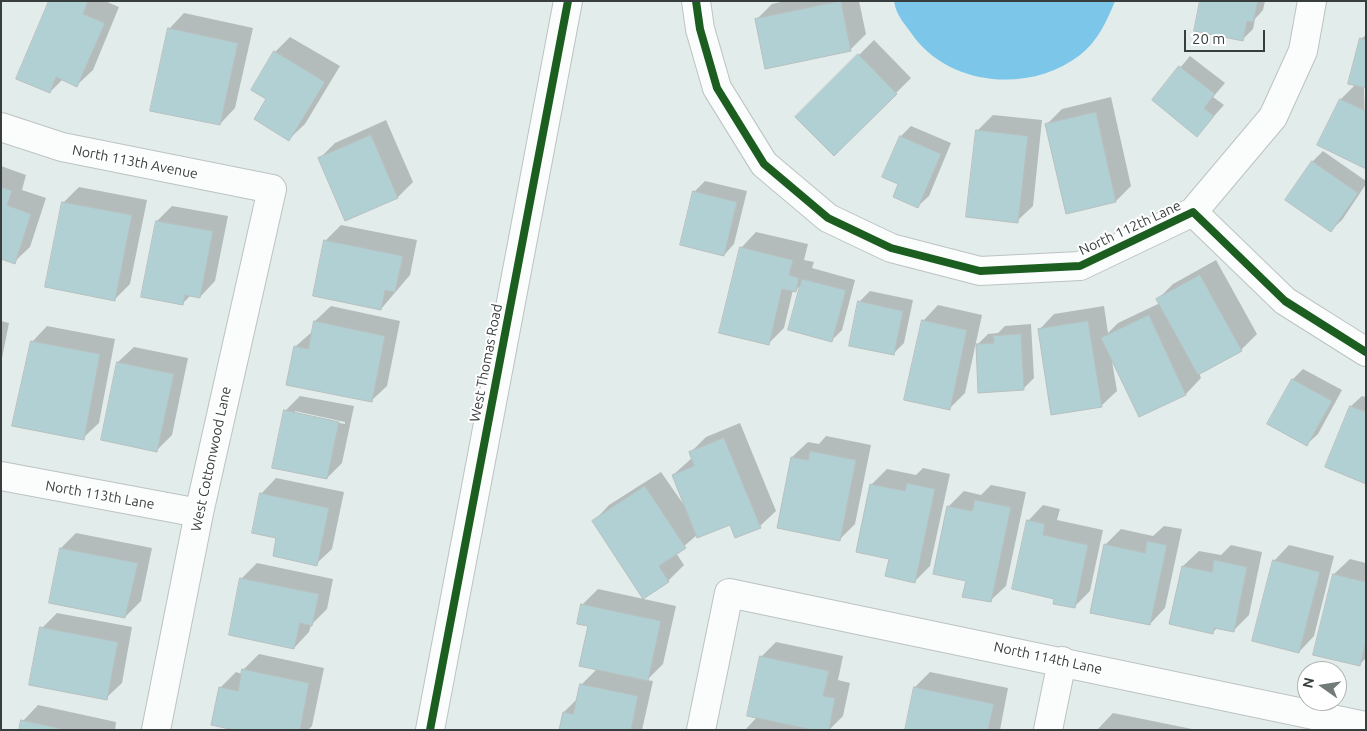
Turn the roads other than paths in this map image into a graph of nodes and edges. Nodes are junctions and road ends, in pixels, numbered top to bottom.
1 (568, 1) edge
2 (696, 1) edge
3 (1312, 1) edge
4 (1, 127) edge
5 (272, 188) joint
6 (1193, 212) junction
7 (1366, 352) edge
8 (1, 476) edge
9 (199, 513) junction
10 (1062, 661) junction
11 (1366, 726) edge
12 (156, 730) edge
13 (430, 730) edge
14 (700, 730) edge
15 (1048, 730) edge

1 - 13 street, West Thomas Road
2 - 6 street, North 112th Lane
3 - 6 street
4 - 5 street, North 113th Avenue
5 - 9 street, West Cottonwood Lane
6 - 7 street, North 112th Lane
8 - 9 street, North 113th Lane
9 - 12 street, West Cottonwood Lane
10 - 11 street, North 114th Lane
10 - 14 street, North 114th Lane
10 - 15 street

